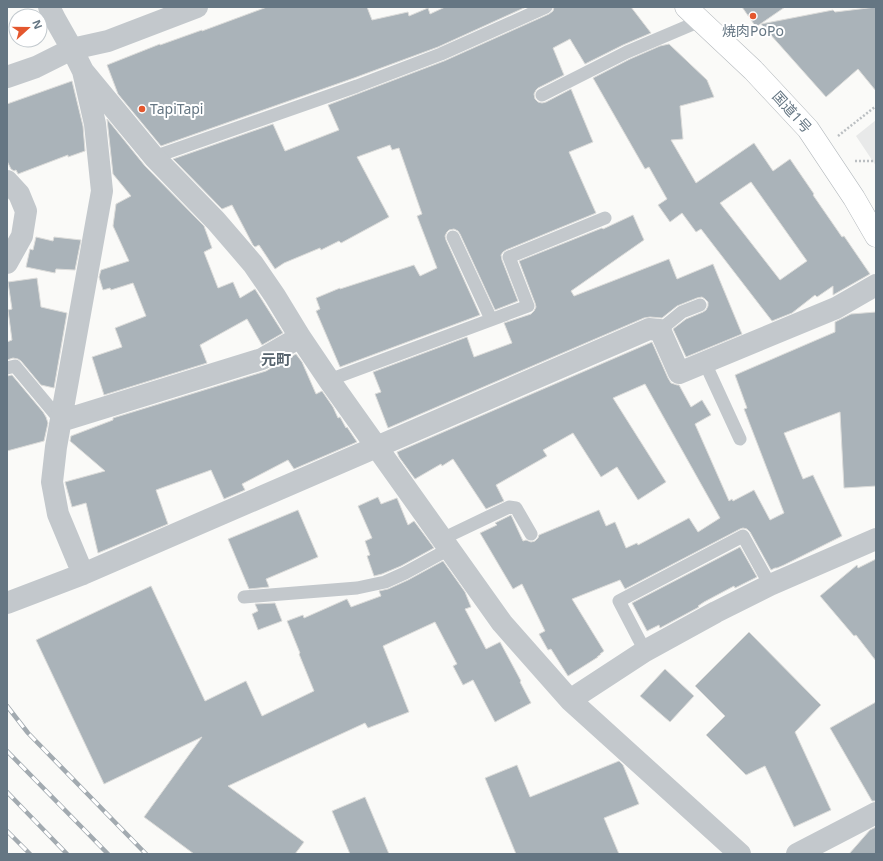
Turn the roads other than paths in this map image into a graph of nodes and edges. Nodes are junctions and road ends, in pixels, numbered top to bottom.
1 (49, 7) edge
2 (197, 7) edge
3 (546, 7) edge
4 (693, 14) edge
5 (72, 49) junction
6 (83, 71) junction
7 (7, 78) edge
8 (542, 95) dead end
9 (154, 158) junction
10 (7, 181) edge
11 (605, 218) dead end
12 (876, 236) edge
13 (453, 237) dead end
14 (7, 263) edge
15 (876, 285) edge
16 (700, 305) dead end
17 (492, 319) junction
18 (660, 330) junction
19 (300, 337) junction
20 (705, 363) junction
21 (7, 368) edge
22 (329, 380) junction
23 (61, 421) junction
24 (740, 439) dead end
25 (377, 448) junction
26 (531, 534) dead end
27 (876, 539) edge
28 (446, 544) junction
29 (83, 574) junction
30 (770, 585) junction
31 (244, 597) dead end
32 (7, 603) edge
33 (645, 651) junction
34 (570, 700) junction
35 (876, 813) edge
36 (740, 854) edge
37 (797, 854) edge

1 - 5 street
2 - 5 street
3 - 9 lane
4 - 8 lane
4 - 12 highway, 国道1号
5 - 6 street
5 - 7 street
6 - 9 street
6 - 23 street
9 - 19 street
10 - 14 street
11 - 17 lane
13 - 17 lane
15 - 20 street
16 - 18 lane
17 - 22 lane
18 - 20 street
18 - 25 street
19 - 22 street
19 - 23 street
20 - 24 lane
21 - 23 lane
22 - 25 street
23 - 29 street
25 - 28 street
25 - 29 street
26 - 28 lane
27 - 30 street
28 - 31 lane
28 - 34 street
29 - 32 street
30 - 33 street
30 - 33 lane
33 - 34 street
34 - 36 street
35 - 37 street

